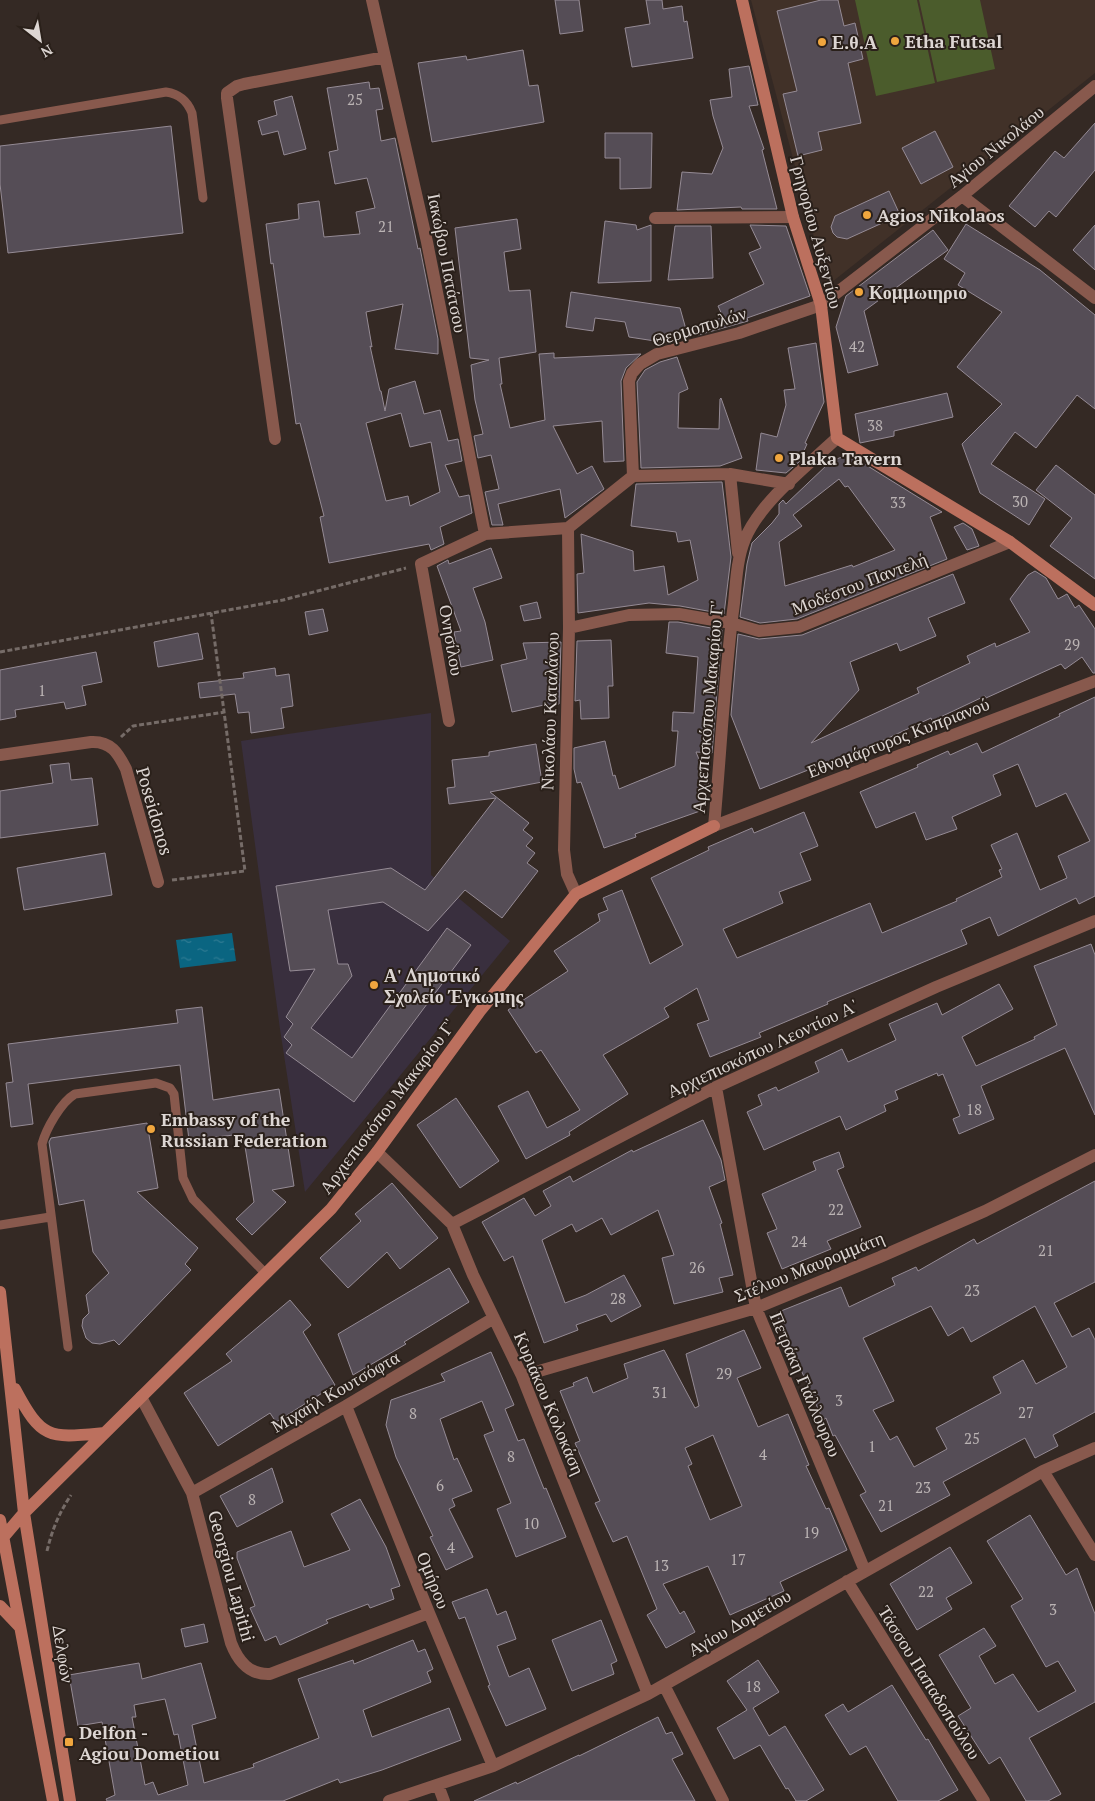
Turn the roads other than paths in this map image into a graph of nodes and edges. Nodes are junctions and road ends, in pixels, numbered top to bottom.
1 (372, 0) edge
2 (742, 0) edge
3 (385, 57) junction
4 (1095, 86) edge
5 (0, 120) edge
6 (962, 196) junction
7 (203, 198) dead end
8 (656, 218) dead end
9 (794, 218) junction
10 (1095, 298) edge
11 (821, 305) junction
12 (837, 438) junction
13 (275, 439) dead end
14 (730, 474) junction
15 (633, 476) junction
16 (788, 484) junction
17 (568, 528) junction
18 (485, 534) junction
19 (1010, 542) junction
20 (739, 562) junction
21 (1095, 605) edge
22 (731, 623) junction
23 (569, 628) junction
24 (1095, 681) edge
25 (449, 721) dead end
26 (0, 755) edge
27 (714, 826) junction
28 (158, 882) road end
29 (576, 894) junction
30 (1095, 922) edge
31 (716, 1087) junction
32 (377, 1152) junction
33 (1095, 1155) edge
34 (50, 1217) junction
35 (452, 1224) junction
36 (0, 1225) edge
37 (266, 1274) junction
38 (0, 1292) edge
39 (756, 1308) junction
40 (494, 1318) junction
41 (68, 1347) dead end
42 (522, 1376) junction
43 (11, 1382) junction
44 (141, 1397) junction
45 (346, 1406) junction
46 (104, 1433) junction
47 (1095, 1448) edge
48 (1043, 1471) junction
49 (192, 1493) junction
50 (24, 1513) junction
51 (0, 1520) edge
52 (1, 1539) edge
53 (1095, 1555) edge
54 (865, 1571) junction
55 (847, 1581) junction
56 (0, 1606) edge
57 (429, 1613) junction
58 (20, 1627) junction
59 (664, 1685) junction
60 (648, 1694) junction
61 (492, 1766) junction
62 (438, 1785) junction
63 (53, 1801) edge
64 (70, 1801) edge
65 (389, 1801) edge
66 (444, 1801) edge
67 (723, 1801) edge
68 (984, 1801) edge

1 - 3 street, Ιακώβου Πατάτσου
2 - 9 street, Γρηγορίου Αυξεντίου
3 - 13 street
3 - 18 street, Ιακώβου Πατάτσου
4 - 6 street, Αγίου Νικολάου
5 - 7 lane
6 - 10 street
6 - 11 street, Αγίου Νικολάου
8 - 9 street
9 - 11 street, Γρηγορίου Αυξεντίου
11 - 12 street, Γρηγορίου Αυξεντίου
11 - 15 street, Θερμοπυλών
12 - 16 street, Αρχιεπισκόπου Μακαρίου Γ'
12 - 19 street
14 - 15 street
14 - 16 street
14 - 20 street
15 - 17 street
16 - 20 street, Αρχιεπισκόπου Μακαρίου Γ'
17 - 18 street
17 - 23 street, Νικολάου Καταλάνου
18 - 25 street, Ονησίλου
19 - 21 street
19 - 22 street, Μοδέστου Παντελή
20 - 22 street, Αρχιεπισκόπου Μακαρίου Γ'
22 - 23 street, Μοδέστου Παντελή
22 - 27 street, Αρχιεπισκόπου Μακαρίου Γ'
23 - 29 street, Νικολάου Καταλάνου
24 - 27 street, Εθνομάρτυρος Κυπριανού
26 - 28 street, Poseidonos
27 - 29 street, Αρχιεπισκόπου Μακαρίου Γ'
29 - 32 street, Αρχιεπισκόπου Μακαρίου Γ'
30 - 31 street, Αρχιεπισκόπου Λεοντίου Α'
31 - 35 street, Αρχιεπισκόπου Λεοντίου Α'
31 - 39 street, Πετράκη Γιάλλουρου
32 - 35 street, Κυριάκου Κολοκάση
32 - 37 street, Αρχιεπισκόπου Μακαρίου Γ'
33 - 39 street, Στέλιου Μαυρομμάτη
34 - 36 lane
34 - 37 lane
34 - 41 lane
35 - 40 street, Κυριάκου Κολοκάση
37 - 44 street, Αρχιεπισκόπου Μακαρίου Γ'
38 - 43 street, Δελφών
39 - 42 street, Στέλιου Μαυρομμάτη
39 - 54 street, Πετράκη Γιάλλουρου
40 - 42 street, Κυριάκου Κολοκάση
40 - 45 street, Μιχαήλ Κουτσόφτα
42 - 60 street, Κυριάκου Κολοκάση
43 - 46 street
43 - 50 street, Δελφών
44 - 46 street, Αρχιεπισκόπου Μακαρίου Γ'
44 - 49 street, Georgiou Lapithi
45 - 49 street, Μιχαήλ Κουτσόφτα
45 - 57 street, Ομήρου
46 - 50 street
47 - 48 street, Αγίου Δομετίου
48 - 53 street
48 - 54 street, Αγίου Δομετίου
49 - 57 street, Georgiou Lapithi
50 - 52 street
50 - 64 street, Δελφών
51 - 52 street
52 - 58 street
54 - 55 street, Αγίου Δομετίου
55 - 59 street, Αγίου Δομετίου
55 - 68 street, Τάσσου Παπαδοπούλου
56 - 58 street
57 - 61 street, Ομήρου
58 - 63 street
59 - 60 street, Αγίου Δομετίου
59 - 67 street
60 - 61 street, Αγίου Δομετίου
61 - 62 street, Αγίου Δομετίου
62 - 65 street, Αγίου Δομετίου
62 - 66 street

